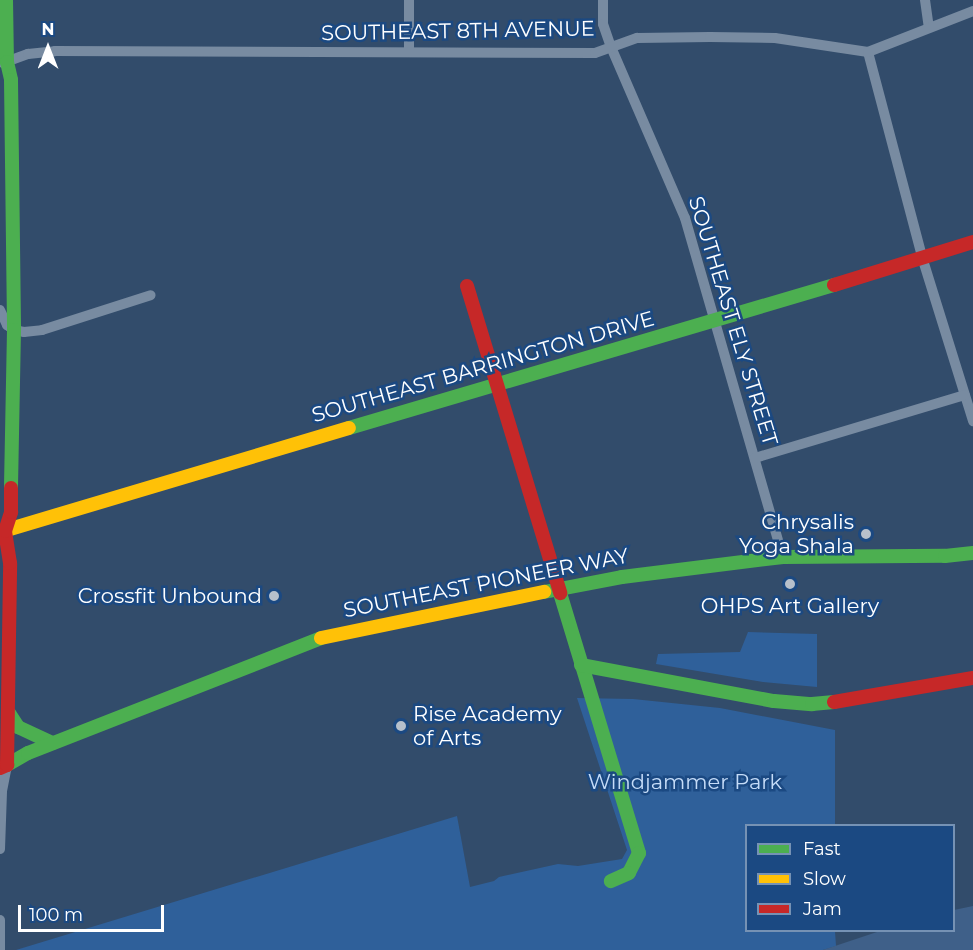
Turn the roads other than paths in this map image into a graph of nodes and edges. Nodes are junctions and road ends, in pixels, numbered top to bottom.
1 (6, 0) edge
2 (409, 0) edge
3 (603, 0) edge
4 (925, 0) edge
5 (973, 11) edge
6 (929, 27) junction
7 (611, 47) junction
8 (410, 52) junction
9 (868, 52) junction
10 (3, 63) edge
11 (0, 81) edge
12 (973, 242) edge
13 (922, 257) junction
14 (467, 286) dead end
15 (151, 295) dead end
16 (0, 310) edge
17 (713, 322) junction
18 (14, 330) junction
19 (497, 383) junction
20 (965, 395) junction
21 (973, 421) edge
22 (755, 458) junction
23 (0, 517) edge
24 (3, 532) edge
25 (0, 546) edge
26 (973, 553) edge
27 (783, 557) junction
28 (558, 590) junction
29 (581, 665) junction
30 (973, 678) edge
31 (9, 713) junction
32 (53, 744) junction
33 (3, 760) edge
34 (1, 788) edge
35 (0, 849) edge
36 (612, 881) dead end
37 (0, 920) edge
38 (0, 950) edge

1 - 10 street
2 - 8 street
3 - 7 street, SOUTHEAST ELY STREET
4 - 6 street
5 - 6 street
6 - 9 street
7 - 8 street, SOUTHEAST 8TH AVENUE
7 - 9 street, SOUTHEAST 8TH AVENUE
7 - 17 street, SOUTHEAST ELY STREET
8 - 10 street, SOUTHEAST 8TH AVENUE
9 - 13 street
10 - 11 street
10 - 18 street
12 - 13 street, SOUTHEAST BARRINGTON DRIVE
13 - 17 street, SOUTHEAST BARRINGTON DRIVE
13 - 20 street
14 - 19 street
15 - 18 street
16 - 18 street
17 - 19 street, SOUTHEAST BARRINGTON DRIVE
17 - 22 street, SOUTHEAST ELY STREET
18 - 24 street
19 - 24 street, SOUTHEAST BARRINGTON DRIVE
19 - 28 street
20 - 21 street
20 - 22 street
22 - 27 street, SOUTHEAST ELY STREET
23 - 24 street
24 - 25 street
24 - 31 street
26 - 27 street, SOUTHEAST PIONEER WAY
27 - 28 street, SOUTHEAST PIONEER WAY
28 - 29 street
28 - 32 street, SOUTHEAST PIONEER WAY
29 - 30 street
29 - 36 street
31 - 32 street
31 - 33 street
32 - 33 street, SOUTHEAST PIONEER WAY
33 - 34 street
34 - 35 street
37 - 38 street

